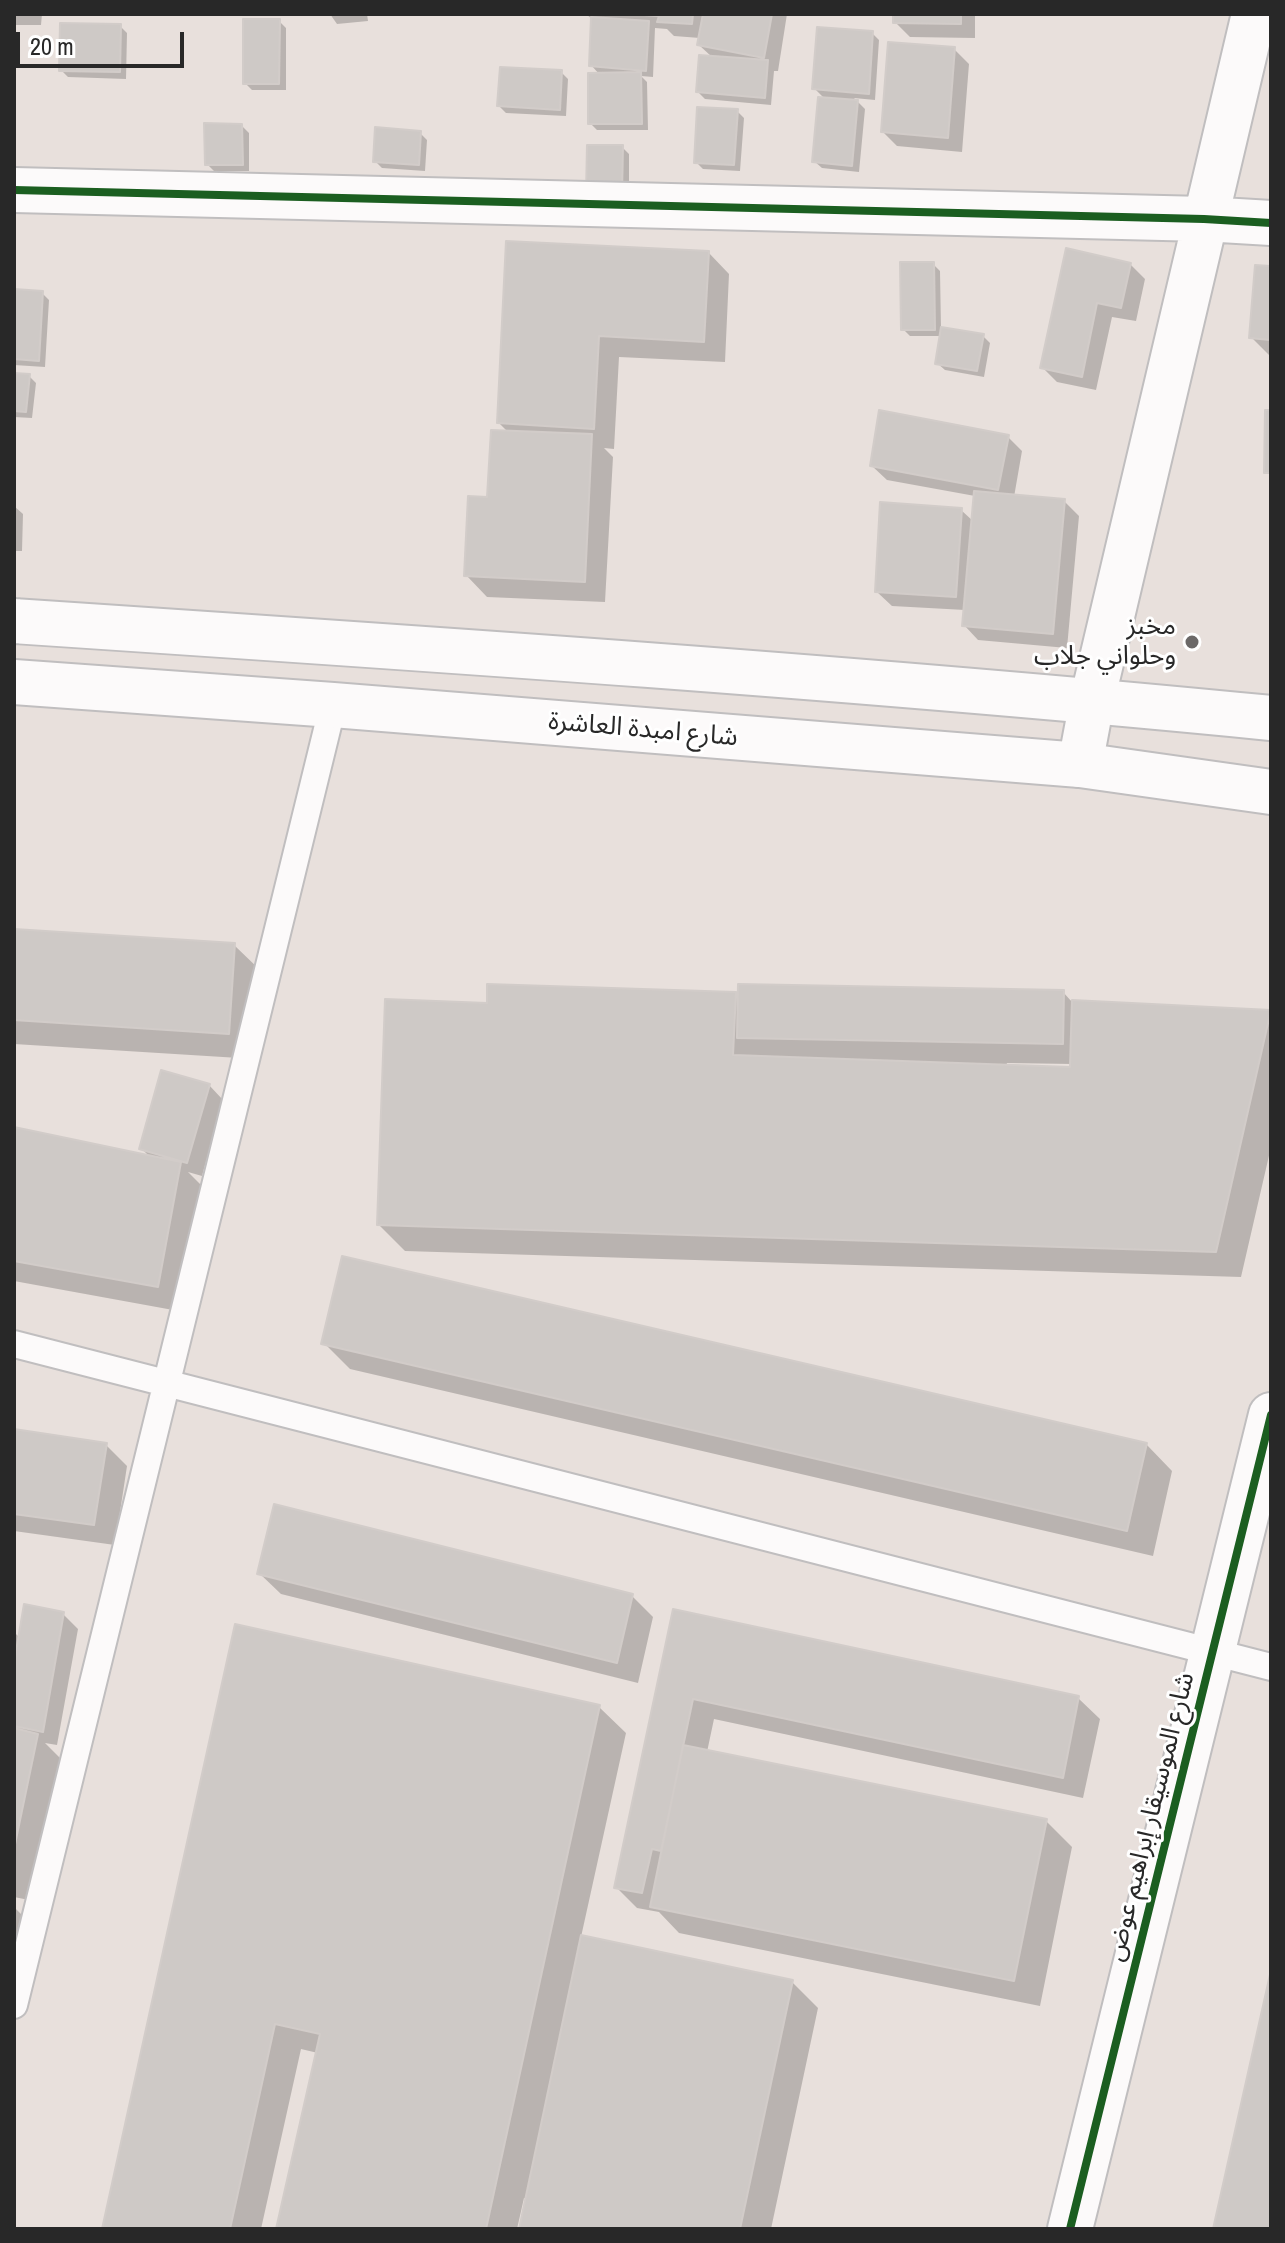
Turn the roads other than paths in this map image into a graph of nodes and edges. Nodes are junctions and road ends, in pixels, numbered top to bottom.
1 (1254, 14) edge
2 (14, 190) edge
3 (1204, 219) junction
4 (1271, 223) edge
5 (14, 621) edge
6 (14, 682) edge
7 (1092, 701) junction
8 (333, 705) junction
9 (1271, 718) edge
10 (1080, 765) junction
11 (1271, 792) edge
12 (14, 1344) edge
13 (169, 1384) junction
14 (1271, 1415) edge
15 (1213, 1652) junction
16 (1271, 1667) edge
17 (14, 2005) edge
18 (1070, 2229) edge

1 - 3 street
2 - 3 street
3 - 4 street
3 - 7 street
5 - 7 street
6 - 8 street, شارع امبدة العاشرة
7 - 9 street
7 - 10 street
8 - 10 street, شارع امبدة العاشرة
8 - 13 lane
10 - 11 street, شارع امبدة العاشرة
12 - 13 lane
13 - 15 lane
13 - 17 lane
14 - 15 street, شارع الموسيقار إبراهيم عوض
15 - 16 lane
15 - 18 street, شارع الموسيقار إبراهيم عوض

